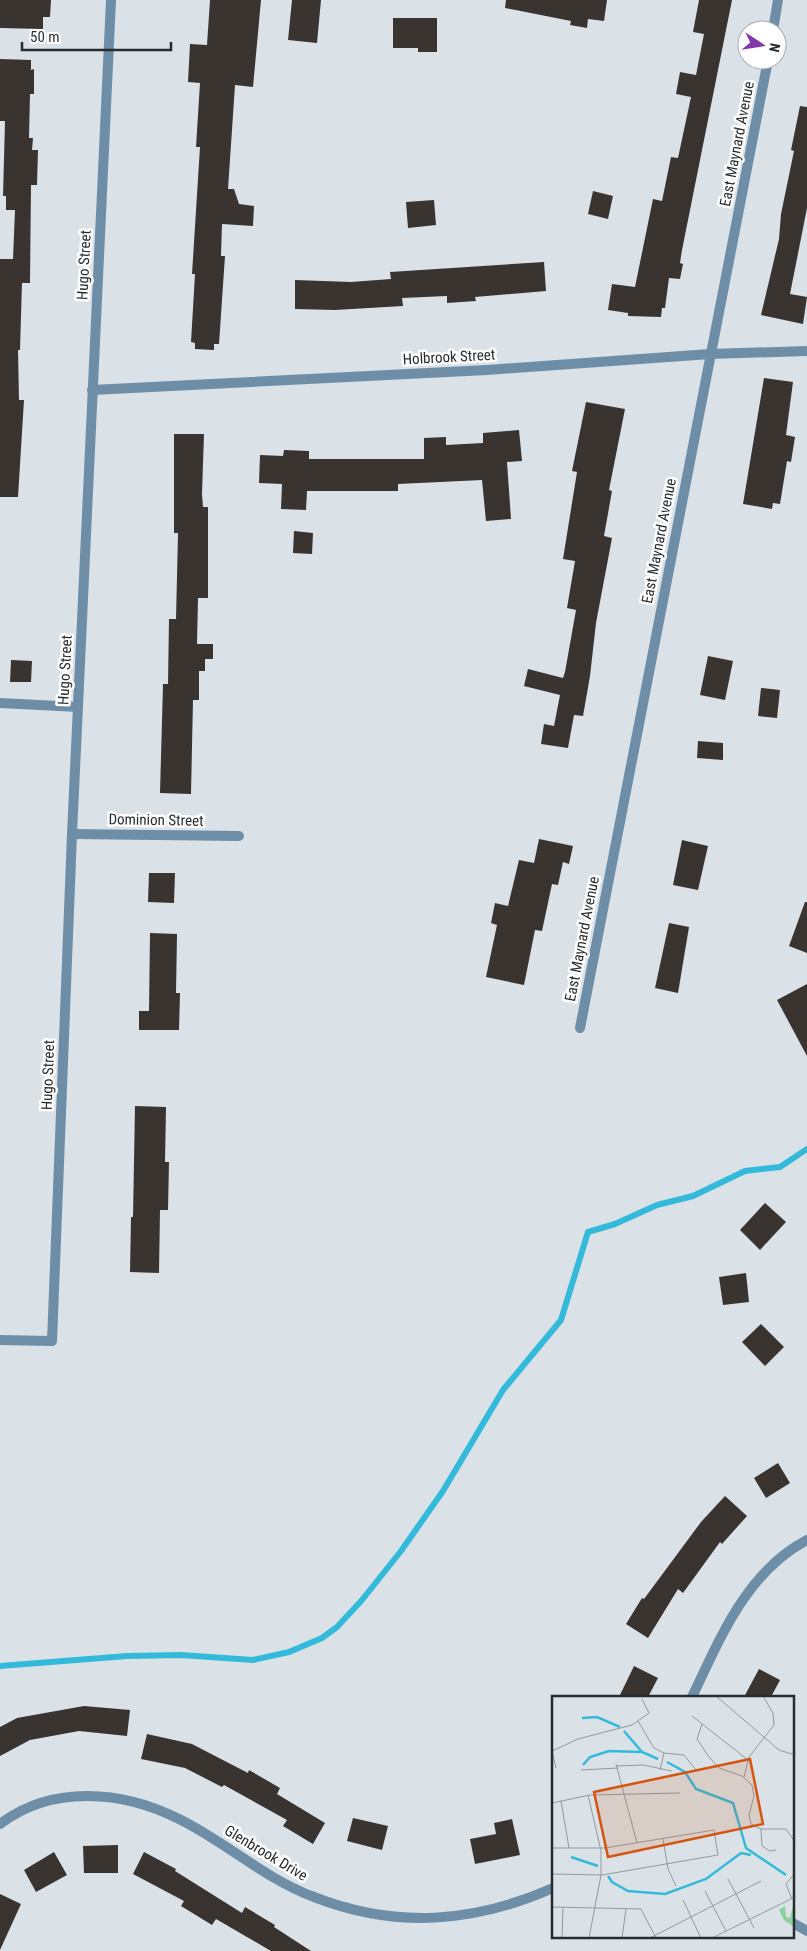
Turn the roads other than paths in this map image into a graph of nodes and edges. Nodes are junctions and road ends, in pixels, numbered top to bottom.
1 (111, 0) edge
2 (778, 0) edge
3 (775, 20) edge
4 (766, 70) edge
5 (807, 351) edge
6 (710, 354) junction
7 (92, 390) junction
8 (0, 703) edge
9 (78, 707) junction
10 (72, 834) junction
11 (239, 836) dead end
12 (580, 1028) dead end
13 (0, 1340) edge
14 (807, 1540) edge
15 (692, 1696) edge
16 (0, 1824) edge
17 (552, 1888) edge

1 - 7 street, Hugo Street
2 - 3 street
4 - 6 street, East Maynard Avenue
5 - 6 street, Holbrook Street
6 - 7 street, Holbrook Street
6 - 12 street, East Maynard Avenue
7 - 9 street, Hugo Street
8 - 9 street
9 - 10 street, Hugo Street
10 - 11 street, Dominion Street
10 - 13 street, Hugo Street
14 - 15 street
16 - 17 street, Glenbrook Drive

